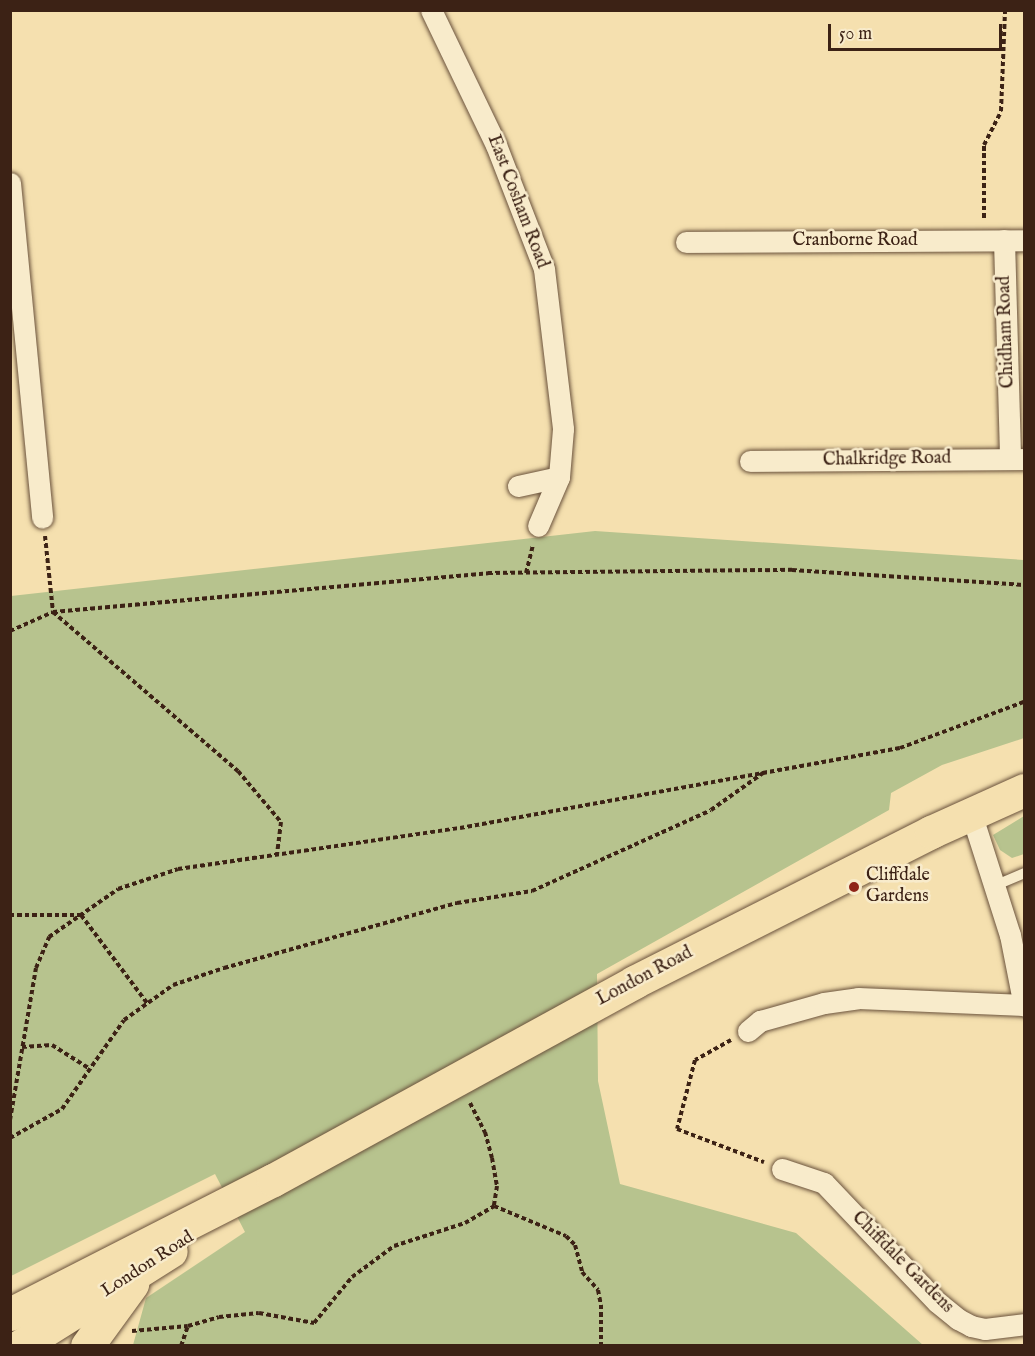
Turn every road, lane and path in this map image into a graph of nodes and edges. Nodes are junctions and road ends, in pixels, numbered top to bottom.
1 (431, 10) edge
2 (1005, 10) edge
3 (10, 183) edge
4 (1004, 240) edge
5 (686, 242) dead end
6 (1017, 459) edge
7 (750, 461) dead end
8 (559, 477) junction
9 (518, 486) dead end
10 (42, 517) joint
11 (538, 526) joint
12 (526, 573) junction
13 (1024, 585) edge
14 (53, 612) junction
15 (10, 632) edge
16 (1024, 702) edge
17 (766, 771) junction
18 (1024, 790) edge
19 (971, 813) junction
20 (277, 855) junction
21 (1024, 873) edge
22 (994, 886) junction
23 (10, 915) edge
24 (81, 915) junction
25 (147, 1003) junction
26 (1024, 1005) edge
27 (748, 1030) joint
28 (22, 1047) junction
29 (90, 1068) junction
30 (467, 1096) dead end
31 (10, 1120) edge
32 (10, 1138) edge
33 (782, 1169) joint
34 (273, 1180) junction
35 (494, 1206) junction
36 (140, 1273) junction
37 (10, 1314) edge
38 (1024, 1324) edge
39 (188, 1326) junction
40 (91, 1340) edge
41 (20, 1346) edge
42 (182, 1346) edge
43 (601, 1346) edge

1 - 8 street, East Cosham Road
2 - 4 path
3 - 10 street
4 - 5 street, Cranborne Road
4 - 6 street, Chidham Road
6 - 7 street, Chalkridge Road
8 - 9 street
8 - 11 street, East Cosham Road
10 - 14 path
11 - 12 path
12 - 13 path
12 - 14 path
14 - 15 path
14 - 20 path
16 - 17 path
17 - 20 path
17 - 25 path
18 - 19 main road, London Road
19 - 22 street
19 - 34 main road, London Road
20 - 24 path
21 - 22 lane
22 - 26 street
23 - 24 path
24 - 25 path
24 - 28 path
25 - 29 path
26 - 27 street
27 - 33 path
28 - 29 path
28 - 31 path
29 - 32 path
30 - 35 path
33 - 38 street, Chiffdale Gardens
34 - 36 main road, London Road
34 - 37 main road, London Road
35 - 39 path
35 - 43 path
36 - 40 main road
36 - 41 main road, London Road
39 - 40 path
39 - 42 path

